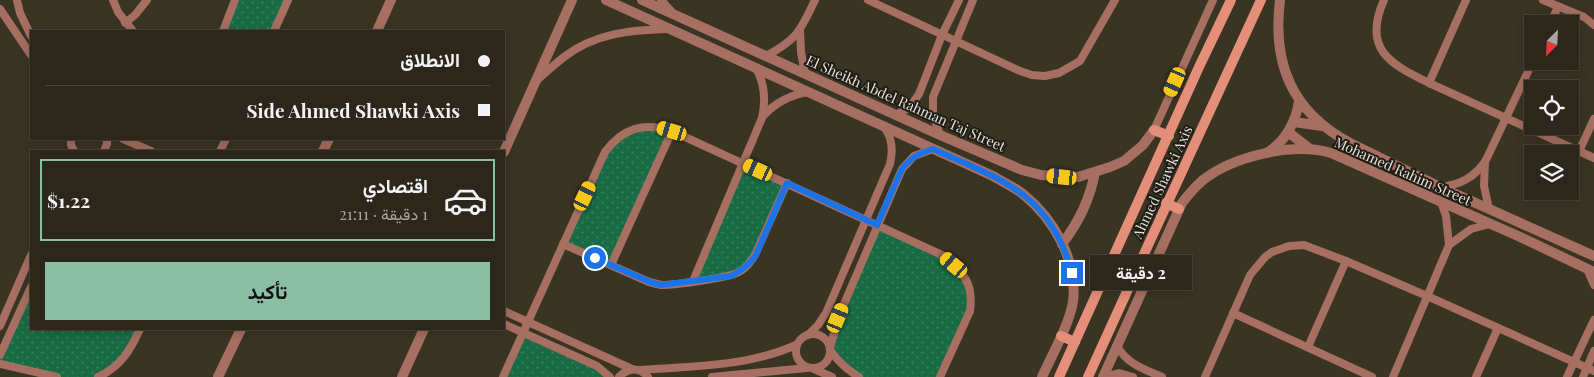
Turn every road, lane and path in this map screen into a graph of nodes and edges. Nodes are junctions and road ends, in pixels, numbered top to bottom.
1 (17, 0) edge
2 (113, 0) edge
3 (148, 0) edge
4 (235, 0) edge
5 (288, 0) edge
6 (572, 0) edge
7 (606, 0) edge
8 (642, 0) edge
9 (661, 0) edge
10 (814, 0) edge
11 (868, 0) edge
12 (959, 0) edge
13 (973, 0) edge
14 (1115, 0) edge
15 (1213, 0) edge
16 (1231, 0) edge
17 (1261, 0) edge
18 (1280, 0) edge
19 (1384, 0) edge
20 (1466, 0) edge
21 (1543, 0) edge
22 (388, 3) edge
23 (1558, 7) junction
24 (0, 9) edge
25 (673, 14) junction
26 (1554, 15) edge
27 (125, 23) junction
28 (1594, 26) edge
29 (669, 29) junction
30 (132, 30) edge
31 (223, 30) edge
32 (274, 30) edge
33 (377, 30) edge
34 (800, 31) junction
35 (30, 34) edge
36 (942, 35) junction
37 (955, 41) junction
38 (30, 54) edge
39 (766, 56) junction
40 (756, 68) junction
41 (1529, 70) edge
42 (805, 74) junction
43 (536, 81) junction
44 (1429, 83) junction
45 (808, 92) junction
46 (1299, 101) junction
47 (896, 115) junction
48 (762, 118) junction
49 (1506, 118) junction
50 (1594, 119) edge
51 (1294, 122) junction
52 (1322, 126) junction
53 (884, 127) junction
54 (1154, 130) junction
55 (672, 131) junction
56 (1288, 132) junction
57 (940, 135) junction
58 (1169, 136) junction
59 (125, 140) edge
60 (1566, 145) edge
61 (933, 149) junction
62 (1310, 149) junction
63 (150, 150) edge
64 (505, 150) edge
65 (1579, 151) joint
66 (1262, 154) junction
67 (1594, 158) edge
68 (1485, 162) junction
69 (744, 163) junction
70 (1095, 172) junction
71 (787, 183) junction
72 (1440, 187) junction
73 (1441, 202) junction
74 (1166, 203) junction
75 (1179, 209) junction
76 (1489, 209) junction
77 (866, 220) junction
78 (1490, 224) junction
79 (877, 225) junction
80 (1541, 233) junction
81 (563, 244) junction
82 (1062, 244) junction
83 (1449, 245) junction
84 (1536, 245) junction
85 (1593, 255) edge
86 (30, 257) edge
87 (1346, 261) junction
88 (611, 265) junction
89 (1591, 271) edge
90 (693, 281) junction
91 (1594, 286) edge
92 (30, 288) edge
93 (1427, 296) junction
94 (505, 311) edge
95 (1233, 313) junction
96 (1594, 320) edge
97 (528, 322) junction
98 (505, 324) edge
99 (0, 326) edge
100 (1498, 328) junction
101 (140, 330) edge
102 (241, 330) edge
103 (424, 330) edge
104 (523, 332) junction
105 (808, 335) junction
106 (1061, 336) junction
107 (1075, 342) junction
108 (796, 346) junction
109 (1117, 346) junction
110 (1308, 347) junction
111 (830, 349) junction
112 (1594, 350) edge
113 (0, 355) edge
114 (1573, 362) junction
115 (0, 364) edge
116 (811, 368) junction
117 (1590, 369) edge
118 (636, 370) junction
119 (56, 377) edge
120 (98, 377) edge
121 (218, 377) edge
122 (402, 377) edge
123 (503, 377) edge
124 (610, 377) edge
125 (619, 377) edge
126 (648, 377) edge
127 (712, 377) edge
128 (832, 377) edge
129 (859, 377) edge
130 (940, 377) edge
131 (1042, 377) edge
132 (1059, 377) edge
133 (1088, 377) edge
134 (1104, 377) edge
135 (1133, 377) edge
136 (1162, 377) edge
137 (1205, 377) edge
138 (1372, 377) edge
139 (1393, 377) edge
140 (1476, 377) edge
141 (1567, 377) edge
142 (1583, 377) edge

1 - 35 street
2 - 27 street
3 - 27 street
4 - 31 street
5 - 32 street
6 - 43 street
7 - 29 street
8 - 25 street, El Sheikh Abdel Rahman Taj Street
9 - 25 street
10 - 34 street
11 - 36 street
12 - 36 street
13 - 37 street
14 - 37 street
15 - 54 street
16 - 58 main road, Ahmed Shawki Axis
17 - 74 main road, Ahmed Shawki Axis
18 - 46 street, Mohamed Rahim Street
19 - 44 street
20 - 44 street
21 - 23 street
22 - 33 street
23 - 26 street
23 - 28 street
24 - 38 street
25 - 39 street, El Sheikh Abdel Rahman Taj Street
27 - 30 street
29 - 40 street
29 - 43 street
34 - 39 street
34 - 42 street
36 - 37 street
36 - 47 street
37 - 57 street
39 - 42 street, El Sheikh Abdel Rahman Taj Street
40 - 45 street
40 - 48 street
41 - 49 street
42 - 47 street, El Sheikh Abdel Rahman Taj Street
43 - 64 street
44 - 49 street
45 - 48 street
45 - 53 street
46 - 51 street
46 - 52 street, Mohamed Rahim Street
47 - 57 street, El Sheikh Abdel Rahman Taj Street
48 - 69 street
49 - 60 street
49 - 68 street
50 - 65 street
51 - 52 street
51 - 56 street
52 - 72 street, Mohamed Rahim Street
53 - 61 street
53 - 77 street
54 - 58 main road
54 - 70 street, El Sheikh Abdel Rahman Taj Street
55 - 69 street
55 - 81 street
55 - 88 street
56 - 62 street
56 - 66 street
57 - 61 street
57 - 70 street, El Sheikh Abdel Rahman Taj Street
58 - 107 main road, Ahmed Shawki Axis
59 - 63 street
61 - 79 street
61 - 82 street
62 - 66 street, Mohamed Rahim Street
62 - 73 street, Mohamed Rahim Street
65 - 67 street
66 - 75 street, Mohamed Rahim Street
68 - 72 street
68 - 76 street
69 - 71 street
69 - 90 street
70 - 82 street
71 - 77 street
71 - 90 street
72 - 76 street, Mohamed Rahim Street
73 - 78 street, Mohamed Rahim Street
73 - 83 street
74 - 75 main road
74 - 133 main road, Ahmed Shawki Axis
75 - 109 street, Mohamed Rahim Street
76 - 80 street, Mohamed Rahim Street
77 - 79 street
77 - 105 street
78 - 83 street
78 - 84 street, Mohamed Rahim Street
79 - 111 street
79 - 130 street
80 - 84 street
80 - 85 street, Mohamed Rahim Street
81 - 88 street
81 - 97 street
82 - 106 street
83 - 93 street
84 - 89 street, Mohamed Rahim Street
86 - 99 street
87 - 93 street
87 - 95 street
87 - 110 street
88 - 90 street
89 - 91 street
92 - 113 street
93 - 100 street
93 - 139 street
94 - 97 street
95 - 110 street
95 - 137 street
96 - 114 street
97 - 104 street
97 - 118 street
98 - 104 street
100 - 114 street
100 - 140 street
101 - 120 street
102 - 121 street
103 - 122 street
104 - 123 street
104 - 124 street
105 - 108 street
105 - 111 street
106 - 107 main road
106 - 131 street
107 - 132 main road, Ahmed Shawki Axis
108 - 116 street
108 - 118 street
109 - 134 street, Mohamed Rahim Street
109 - 136 street
110 - 138 street
111 - 116 street
111 - 129 street
112 - 117 street
114 - 117 street
114 - 141 street
115 - 119 street
116 - 127 street
116 - 128 street
117 - 142 street
118 - 125 street
118 - 126 street
134 - 135 street

